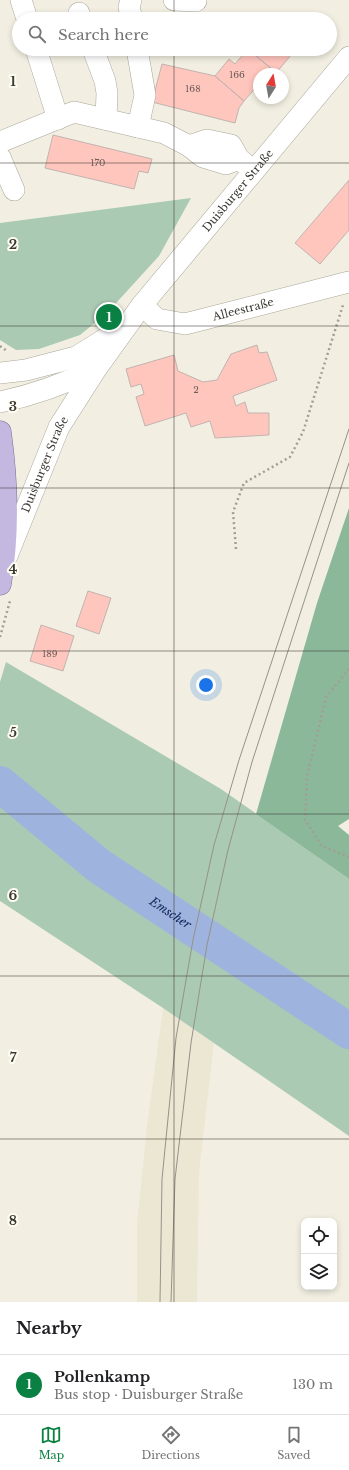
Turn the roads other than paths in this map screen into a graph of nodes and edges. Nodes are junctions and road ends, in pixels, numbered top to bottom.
1 (21, 0) edge
2 (131, 0) edge
3 (174, 0) edge
4 (196, 1) edge
5 (25, 12) edge
6 (130, 12) edge
7 (38, 56) edge
8 (96, 56) edge
9 (138, 56) edge
10 (349, 57) edge
11 (58, 118) junction
12 (106, 119) junction
13 (138, 127) junction
14 (0, 142) edge
15 (0, 157) edge
16 (255, 172) junction
17 (14, 190) dead end
18 (347, 291) edge
19 (142, 305) junction
20 (127, 325) junction
21 (96, 369) junction
22 (0, 373) edge
23 (0, 402) edge
24 (0, 432) edge
25 (2, 575) edge

1 - 5 street
2 - 6 street
3 - 4 street
7 - 11 street
8 - 12 street
9 - 13 street
10 - 16 street, Duisburger Straße
11 - 12 street
11 - 14 street
12 - 13 street
13 - 16 street
15 - 17 street
16 - 19 street, Duisburger Straße
18 - 19 street, Alleestraße
19 - 20 street, Duisburger Straße
20 - 21 street, Duisburger Straße
20 - 22 street, Duisburger Straße
21 - 23 street
21 - 25 street, Duisburger Straße
24 - 25 main road

